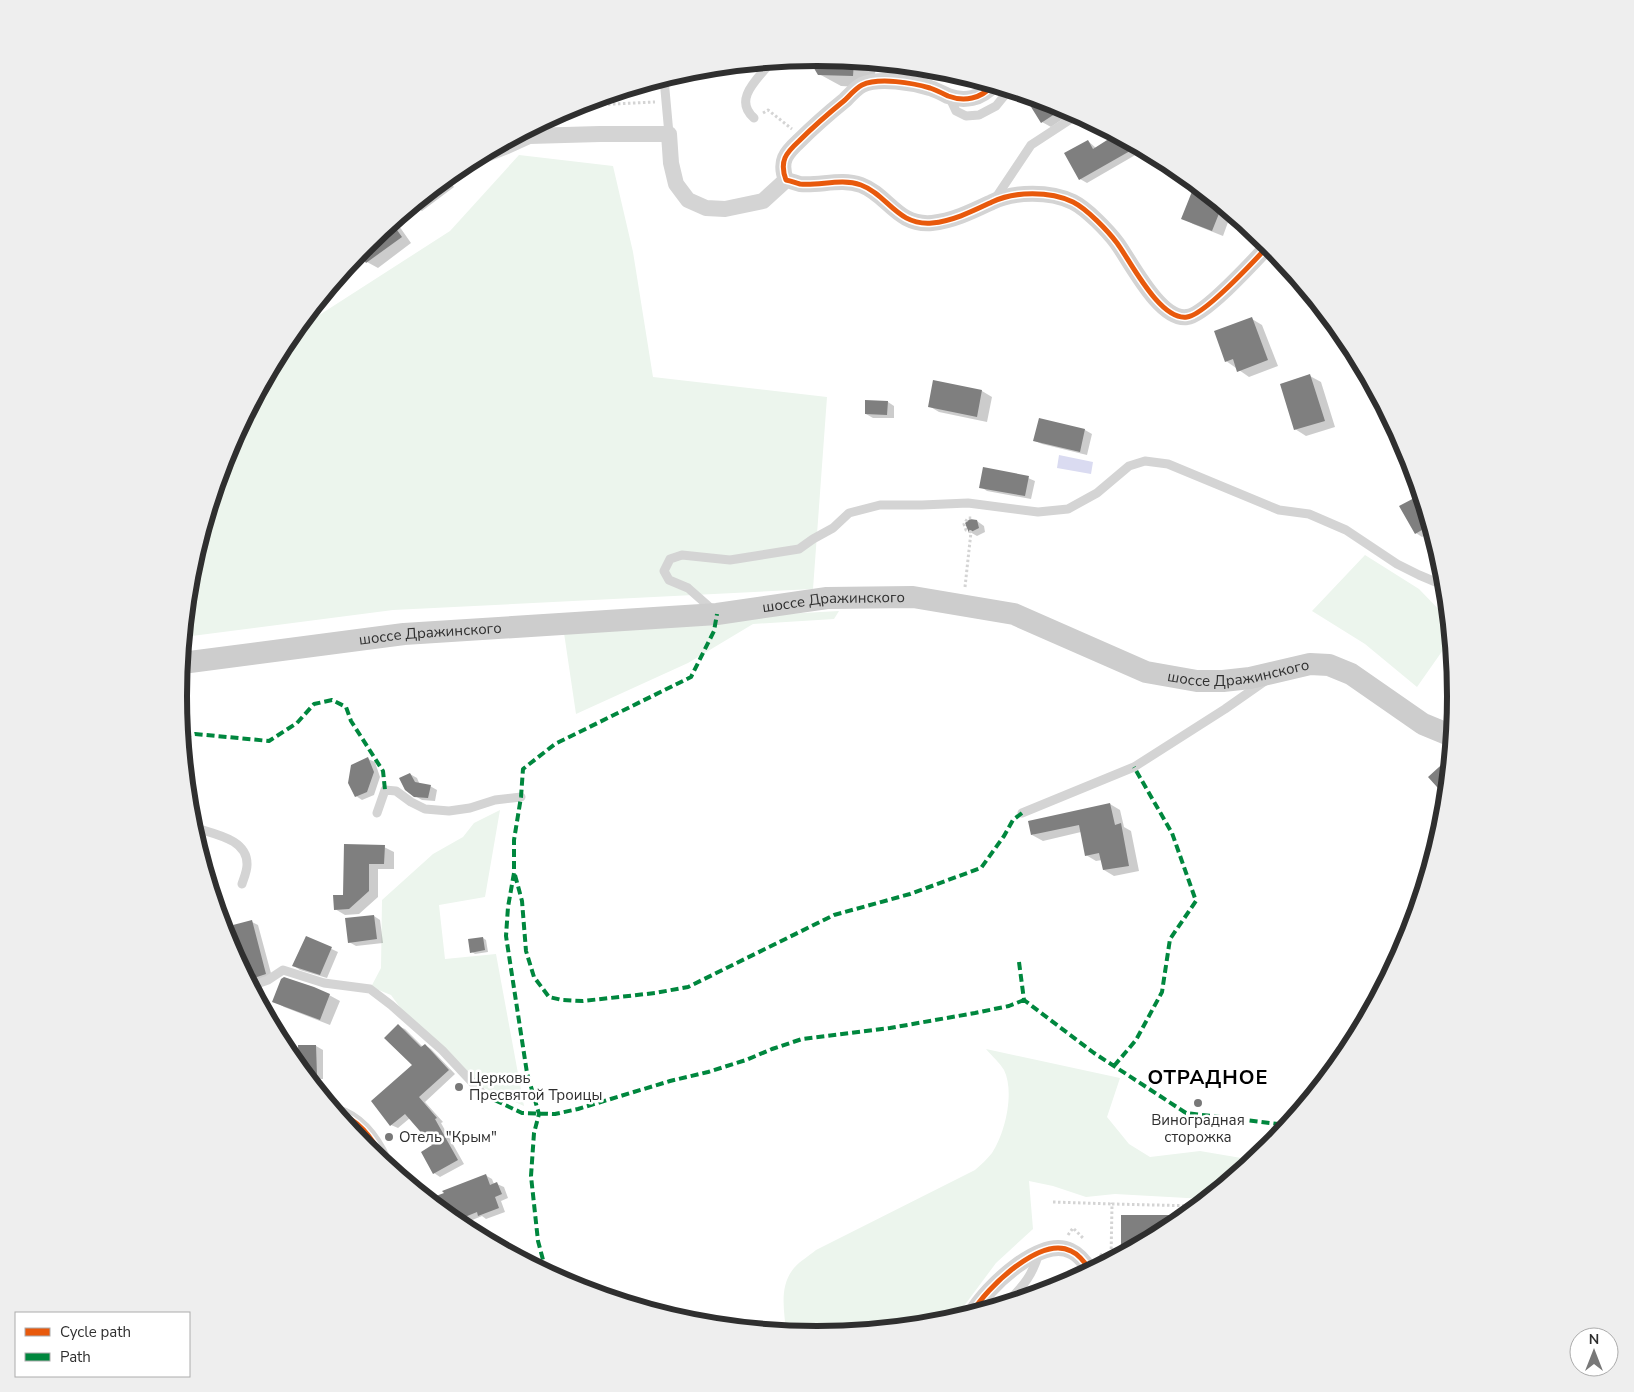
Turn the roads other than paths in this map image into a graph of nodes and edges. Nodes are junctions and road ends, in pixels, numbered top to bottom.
1 (765, 69) edge
2 (665, 85) edge
3 (988, 91) edge
4 (949, 96) junction
5 (1004, 96) edge
6 (754, 118) dead end
7 (1069, 119) edge
8 (668, 134) junction
9 (525, 138) edge
10 (786, 180) junction
11 (993, 201) junction
12 (1262, 251) edge
13 (1436, 582) edge
14 (717, 614) junction
15 (189, 662) edge
16 (1279, 672) junction
17 (1445, 733) edge
18 (521, 797) dead end
19 (377, 813) dead end
20 (1022, 813) dead end
21 (202, 830) edge
22 (242, 884) dead end
23 (257, 984) edge
24 (484, 1095) dead end
25 (357, 1125) edge
26 (374, 1143) edge
27 (1039, 1251) junction
28 (1086, 1266) edge
29 (1015, 1293) edge
30 (979, 1304) edge

1 - 6 lane
2 - 8 lane
3 - 4 street
4 - 5 lane
4 - 10 street
7 - 11 lane
8 - 9 street
8 - 10 street
10 - 11 street
11 - 12 street
13 - 14 lane
14 - 15 main road, шоссе Дражинского
14 - 16 main road, шоссе Дражинского
16 - 17 main road, шоссе Дражинского
16 - 20 lane
18 - 19 lane
21 - 22 lane
23 - 24 lane
25 - 26 street
27 - 28 street
27 - 29 lane
27 - 30 street

